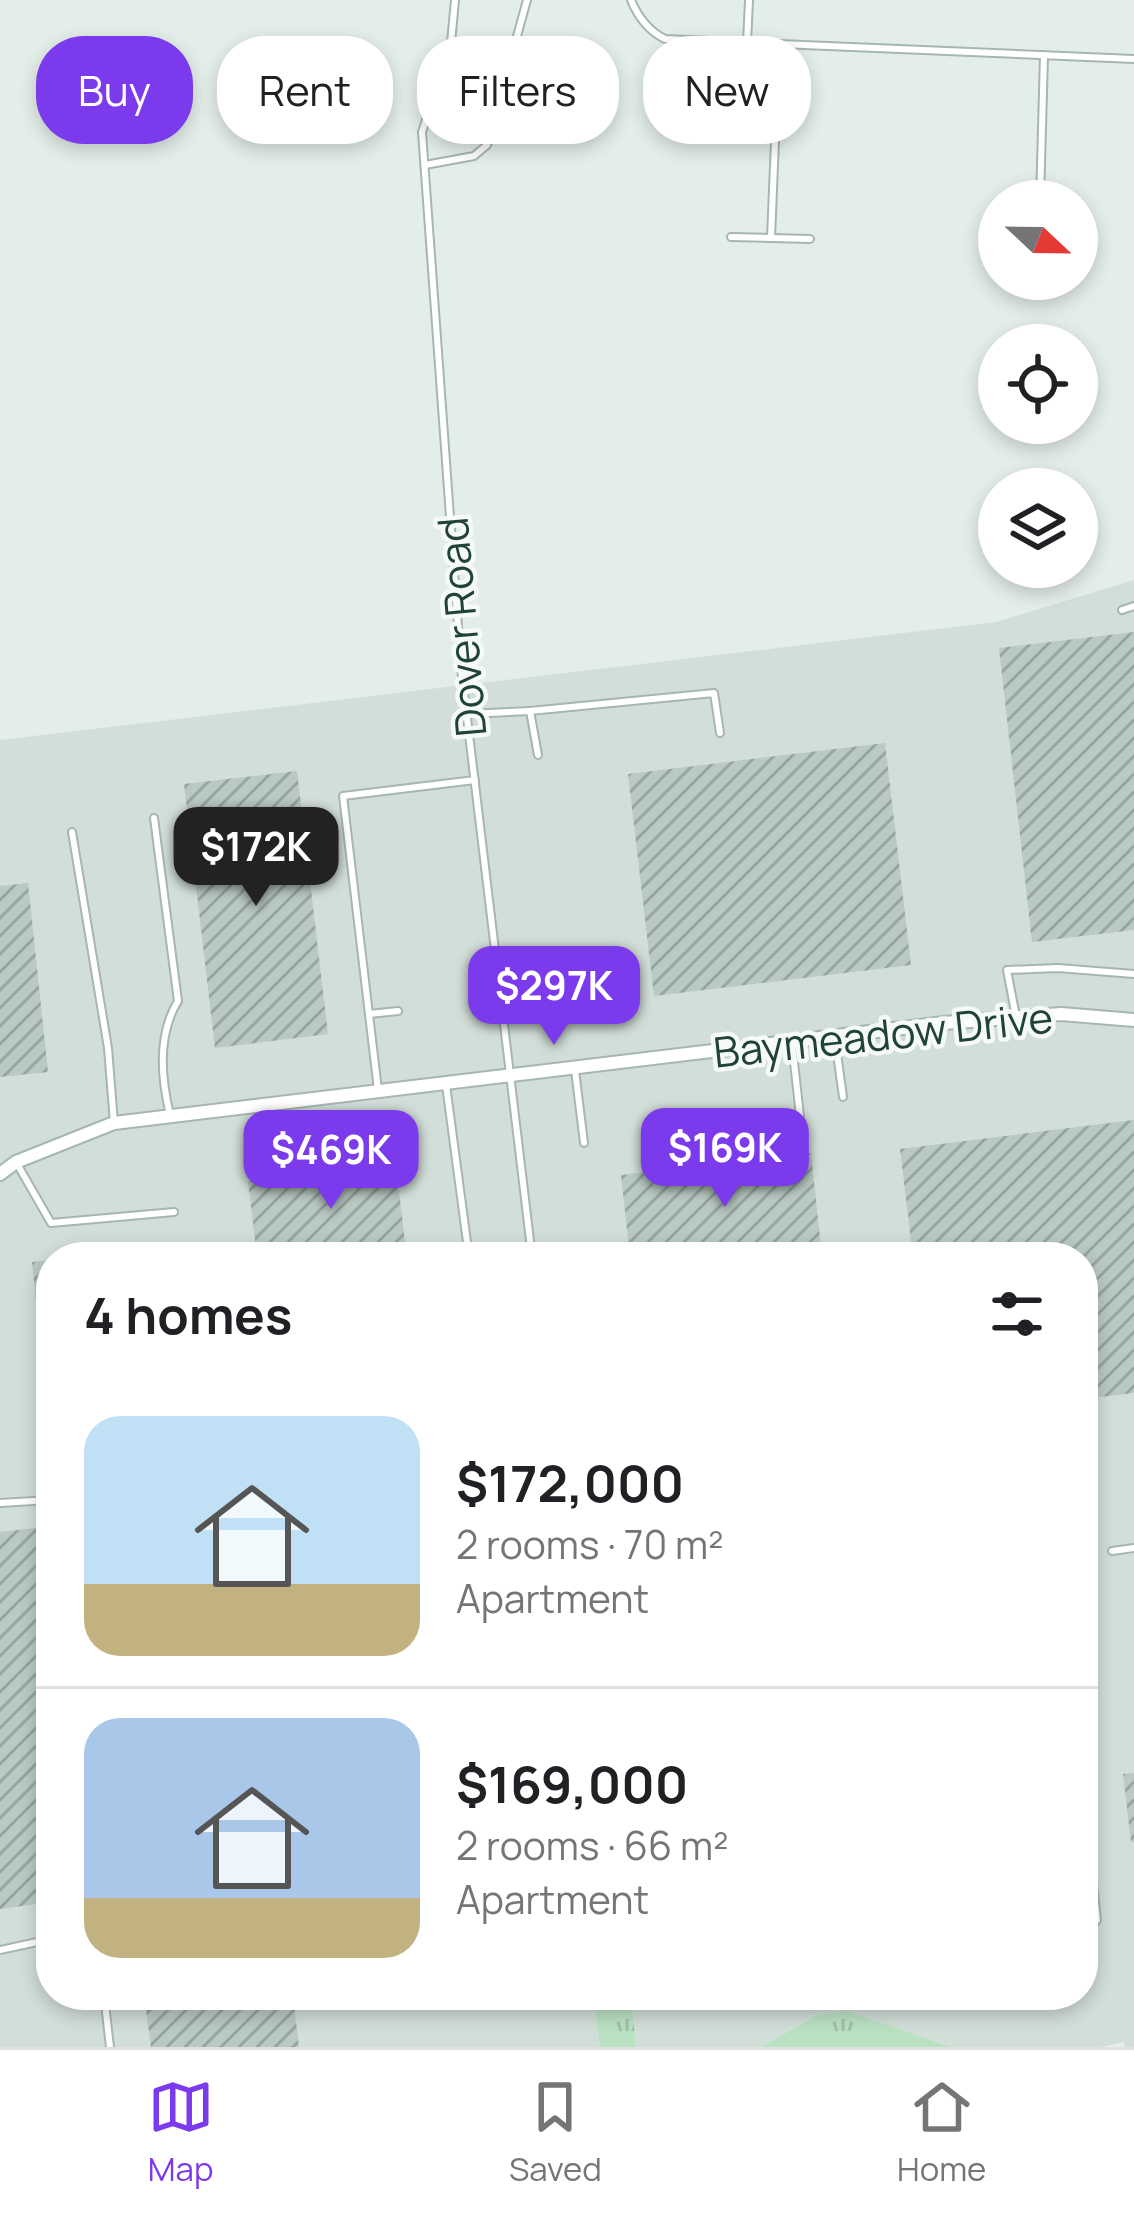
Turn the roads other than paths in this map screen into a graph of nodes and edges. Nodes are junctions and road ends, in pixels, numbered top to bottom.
1 (455, 0) edge
2 (527, 0) edge
3 (631, 0) edge
4 (749, 0) edge
5 (658, 36) edge
6 (747, 36) edge
7 (811, 45) edge
8 (1044, 56) junction
9 (1134, 59) edge
10 (775, 144) edge
11 (424, 165) junction
12 (1041, 180) edge
13 (731, 237) dead end
14 (771, 238) junction
15 (810, 239) dead end
16 (1134, 606) edge
17 (1122, 610) dead end
18 (530, 711) junction
19 (467, 714) junction
20 (719, 733) dead end
21 (538, 754) dead end
22 (475, 780) junction
23 (154, 818) dead end
24 (72, 832) dead end
25 (1134, 974) edge
26 (398, 1010) dead end
27 (369, 1014) junction
28 (1016, 1017) junction
29 (1134, 1021) edge
30 (835, 1036) junction
31 (791, 1041) junction
32 (575, 1070) junction
33 (511, 1078) junction
34 (446, 1085) junction
35 (378, 1092) junction
36 (843, 1097) dead end
37 (170, 1115) junction
38 (800, 1116) dead end
39 (114, 1123) junction
40 (584, 1143) dead end
41 (16, 1162) junction
42 (0, 1174) edge
43 (174, 1213) dead end
44 (467, 1242) edge
45 (530, 1242) edge
46 (36, 1501) edge
47 (0, 1504) edge
48 (1134, 1548) edge
49 (1112, 1551) dead end
50 (36, 1942) edge
51 (0, 1950) edge
52 (106, 2010) edge
53 (110, 2047) edge

1 - 11 lane, Dover Road
2 - 11 lane
3 - 5 lane
4 - 6 lane
7 - 8 lane
8 - 9 lane
8 - 12 lane
10 - 14 lane
11 - 19 lane, Dover Road
13 - 14 lane
14 - 15 lane
16 - 17 lane
18 - 19 lane
18 - 20 lane
18 - 21 lane
19 - 22 lane, Dover Road
22 - 27 lane
22 - 33 lane, Dover Road
23 - 37 lane
24 - 39 lane
25 - 28 lane
26 - 27 lane
27 - 35 lane
28 - 29 street, Baymeadow Drive
28 - 30 street, Baymeadow Drive
30 - 31 street, Baymeadow Drive
30 - 36 lane
31 - 32 street, Baymeadow Drive
31 - 38 lane
32 - 33 street, Baymeadow Drive
32 - 40 lane
33 - 34 street, Baymeadow Drive
33 - 45 lane, Dover Road
34 - 35 street, Baymeadow Drive
34 - 44 lane
35 - 37 street, Baymeadow Drive
37 - 39 street, Baymeadow Drive
39 - 41 street, Baymeadow Drive
41 - 42 street, Baymeadow Drive
41 - 43 lane
46 - 47 lane
48 - 49 lane
50 - 51 lane
52 - 53 lane

